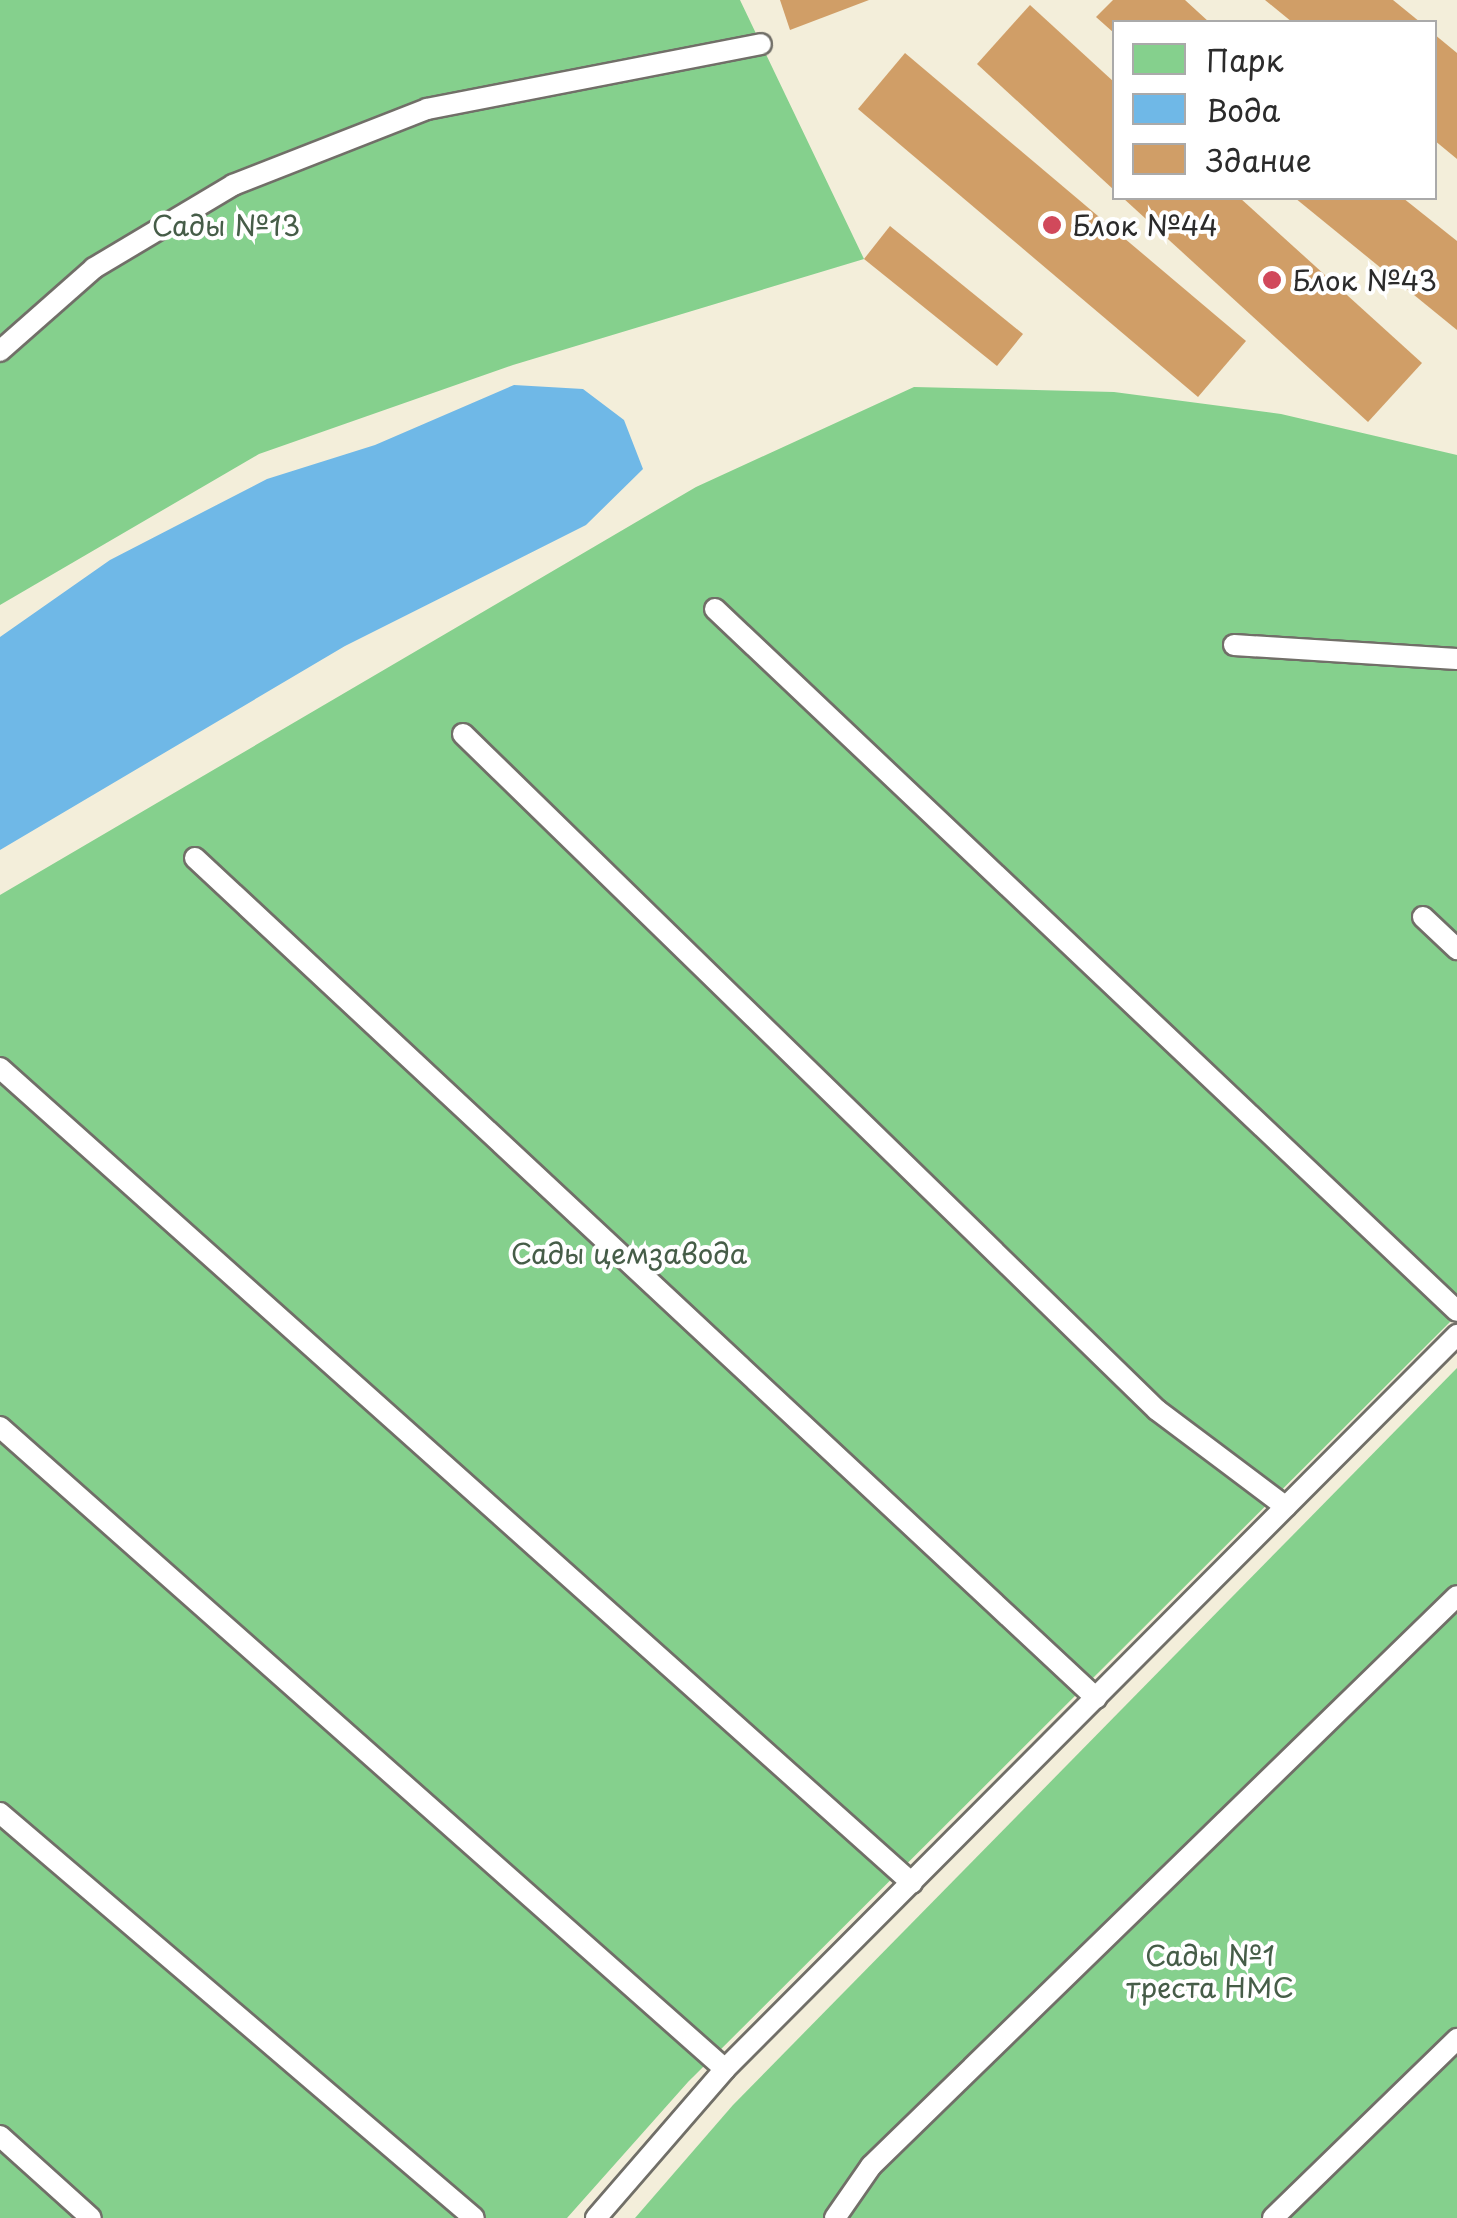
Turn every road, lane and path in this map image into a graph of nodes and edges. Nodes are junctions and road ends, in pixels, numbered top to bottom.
1 (761, 44) dead end
2 (0, 352) edge
3 (715, 609) dead end
4 (1234, 645) dead end
5 (1457, 659) edge
6 (463, 734) dead end
7 (195, 858) dead end
8 (1423, 917) dead end
9 (1457, 949) edge
10 (0, 1068) edge
11 (1457, 1312) edge
12 (1457, 1335) edge
13 (0, 1427) edge
14 (1286, 1506) junction
15 (1457, 1596) edge
16 (1096, 1698) junction
17 (0, 1813) edge
18 (912, 1883) junction
19 (1457, 2039) edge
20 (725, 2069) junction
21 (0, 2136) edge
22 (91, 2218) edge
23 (474, 2218) edge
24 (596, 2218) edge
25 (835, 2218) edge
26 (1273, 2218) edge

1 - 2 lane
3 - 11 lane
4 - 5 lane
6 - 14 lane
7 - 16 lane
8 - 9 lane
10 - 18 lane
12 - 14 lane
13 - 20 lane
14 - 16 lane
15 - 25 lane
16 - 18 lane
17 - 23 lane
18 - 20 lane
19 - 26 lane
20 - 24 lane
21 - 22 lane

